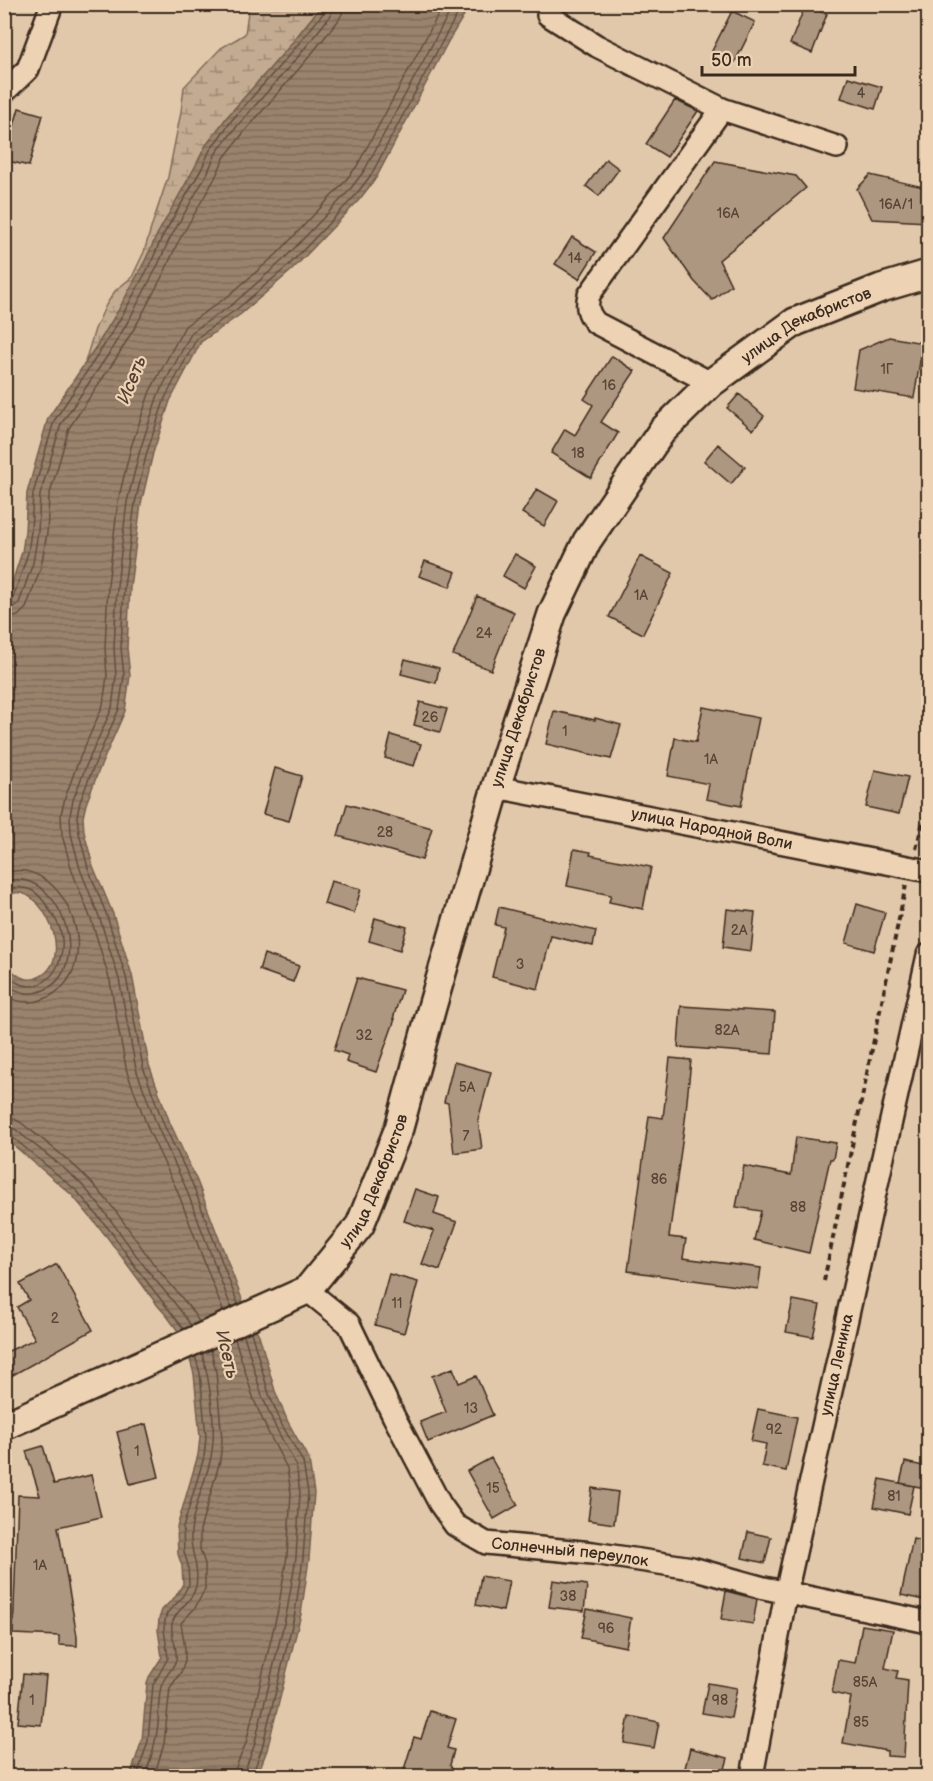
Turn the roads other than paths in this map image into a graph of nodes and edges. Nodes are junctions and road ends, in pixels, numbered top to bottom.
1 (52, 4) edge
2 (548, 15) dead end
3 (4, 92) edge
4 (722, 109) junction
5 (837, 147) dead end
6 (928, 274) edge
7 (711, 383) junction
8 (496, 787) junction
9 (919, 869) edge
10 (928, 955) edge
11 (298, 1295) junction
12 (4, 1426) edge
13 (786, 1593) junction
14 (928, 1622) edge
15 (752, 1776) edge

1 - 3 street
2 - 4 street
4 - 5 street
4 - 7 street
6 - 7 main road, улица Декабристов
7 - 8 main road, улица Декабристов
8 - 9 street, улица Народной Воли
8 - 11 main road, улица Декабристов
10 - 13 street, улица Ленина
11 - 12 main road
11 - 13 street, Солнечный переулок
13 - 14 street, Солнечный переулок
13 - 15 street, улица Ленина

